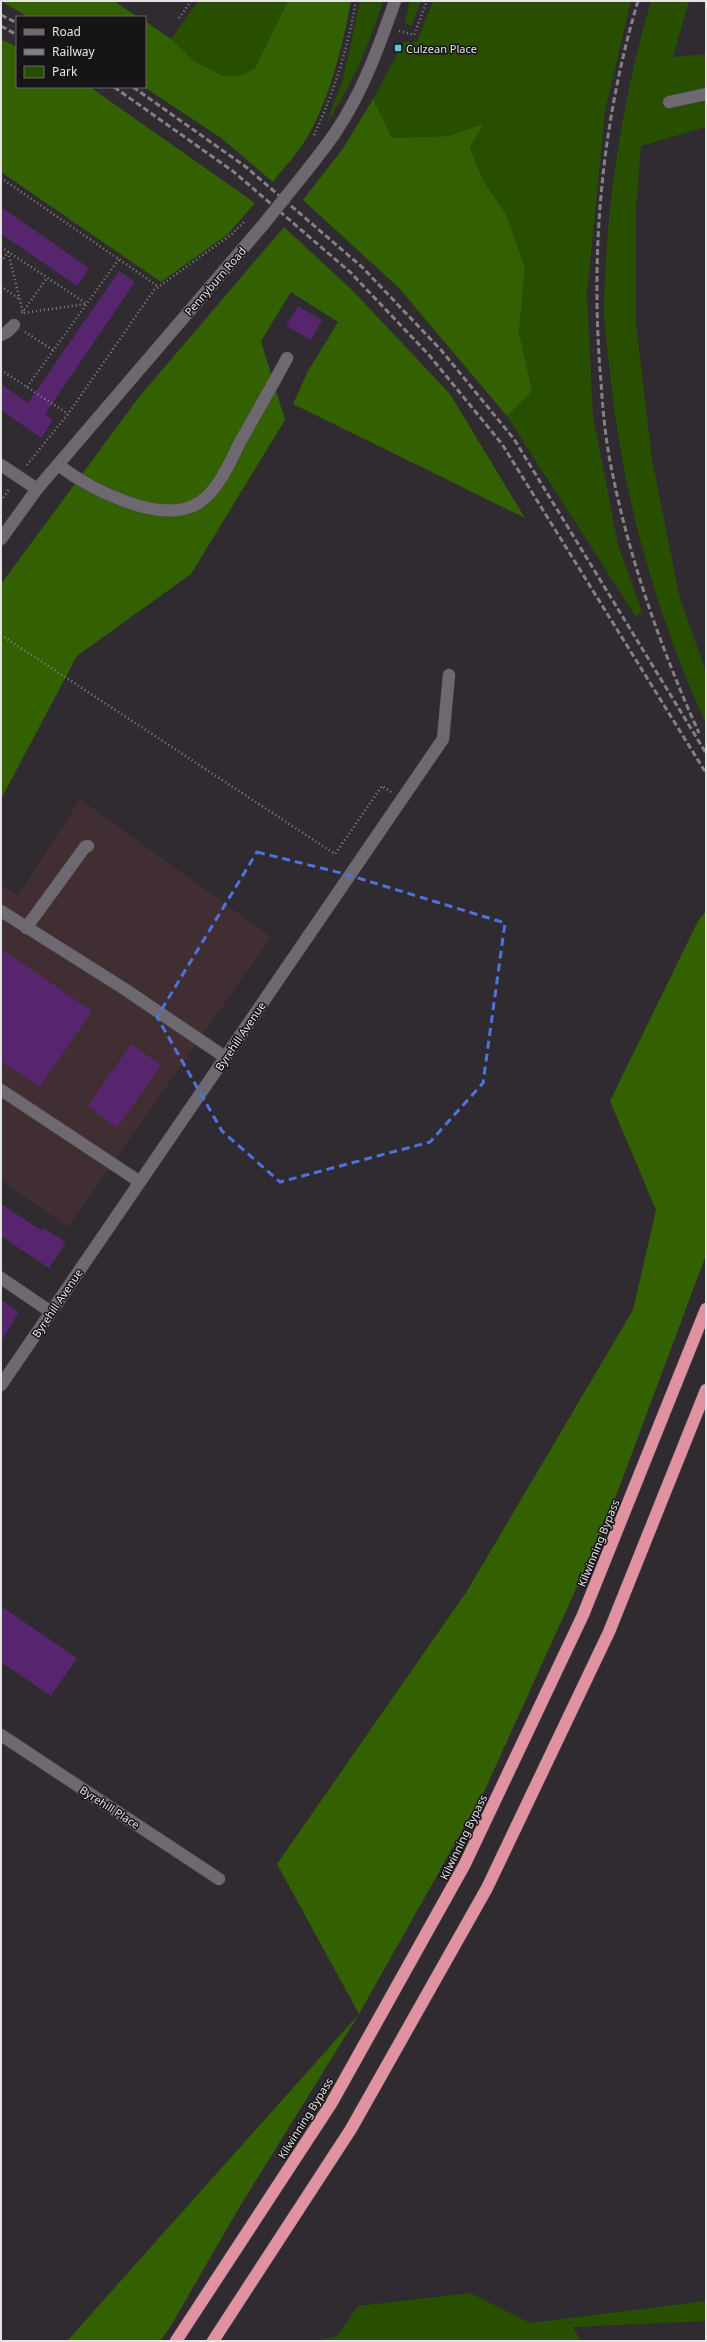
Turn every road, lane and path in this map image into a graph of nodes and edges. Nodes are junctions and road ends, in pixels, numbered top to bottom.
1 (191, 1) edge
2 (356, 1) edge
3 (395, 1) edge
4 (426, 1) edge
5 (179, 18) dead end
6 (385, 28) junction
7 (706, 94) edge
8 (669, 102) dead end
9 (312, 140) dead end
10 (1, 178) edge
11 (246, 221) dead end
12 (1, 247) edge
13 (8, 252) junction
14 (119, 259) junction
15 (1, 262) edge
16 (47, 278) junction
17 (1, 286) edge
18 (159, 287) junction
19 (19, 299) junction
20 (87, 304) junction
21 (23, 313) junction
22 (14, 325) junction
23 (1, 335) edge
24 (53, 350) junction
25 (287, 358) dead end
26 (1, 370) edge
27 (27, 387) junction
28 (68, 414) junction
29 (1, 465) edge
30 (58, 465) junction
31 (18, 477) junction
32 (38, 489) junction
33 (1, 501) edge
34 (1, 539) edge
35 (1, 635) edge
36 (448, 675) dead end
37 (402, 799) junction
38 (88, 846) dead end
39 (3, 912) edge
40 (26, 928) junction
41 (225, 1058) junction
42 (1, 1090) edge
43 (140, 1182) junction
44 (1, 1278) edge
45 (706, 1309) edge
46 (51, 1312) junction
47 (1, 1385) edge
48 (706, 1390) edge
49 (1, 1735) edge
50 (219, 1879) dead end
51 (176, 2341) edge
52 (213, 2341) edge

1 - 5 path
2 - 9 path
3 - 6 street, Pennyburn Road
4 - 6 path
6 - 30 street, Pennyburn Road, bridge
7 - 8 street
10 - 14 path
11 - 18 path
12 - 13 path
13 - 15 path
13 - 16 path
13 - 19 path
14 - 18 path
14 - 20 path
16 - 20 path
16 - 21 path
17 - 19 path
18 - 28 path
19 - 21 path
20 - 21 path
20 - 24 path
21 - 22 path
22 - 23 street
22 - 24 path
24 - 27 path
25 - 30 street
26 - 27 path
27 - 28 path
28 - 31 path
29 - 31 street
30 - 32 street, Pennyburn Road
31 - 32 street
31 - 33 path
32 - 34 street, Pennyburn Road
35 - 37 path
36 - 37 street, Byrehill Avenue
37 - 41 street, Byrehill Avenue
38 - 40 street
39 - 40 street
40 - 41 street
41 - 43 street, Byrehill Avenue
42 - 43 street
43 - 46 street, Byrehill Avenue
44 - 46 street
45 - 51 highway, Kilwinning Bypass
46 - 47 street, Byrehill Avenue
48 - 52 highway
49 - 50 street, Byrehill Place

